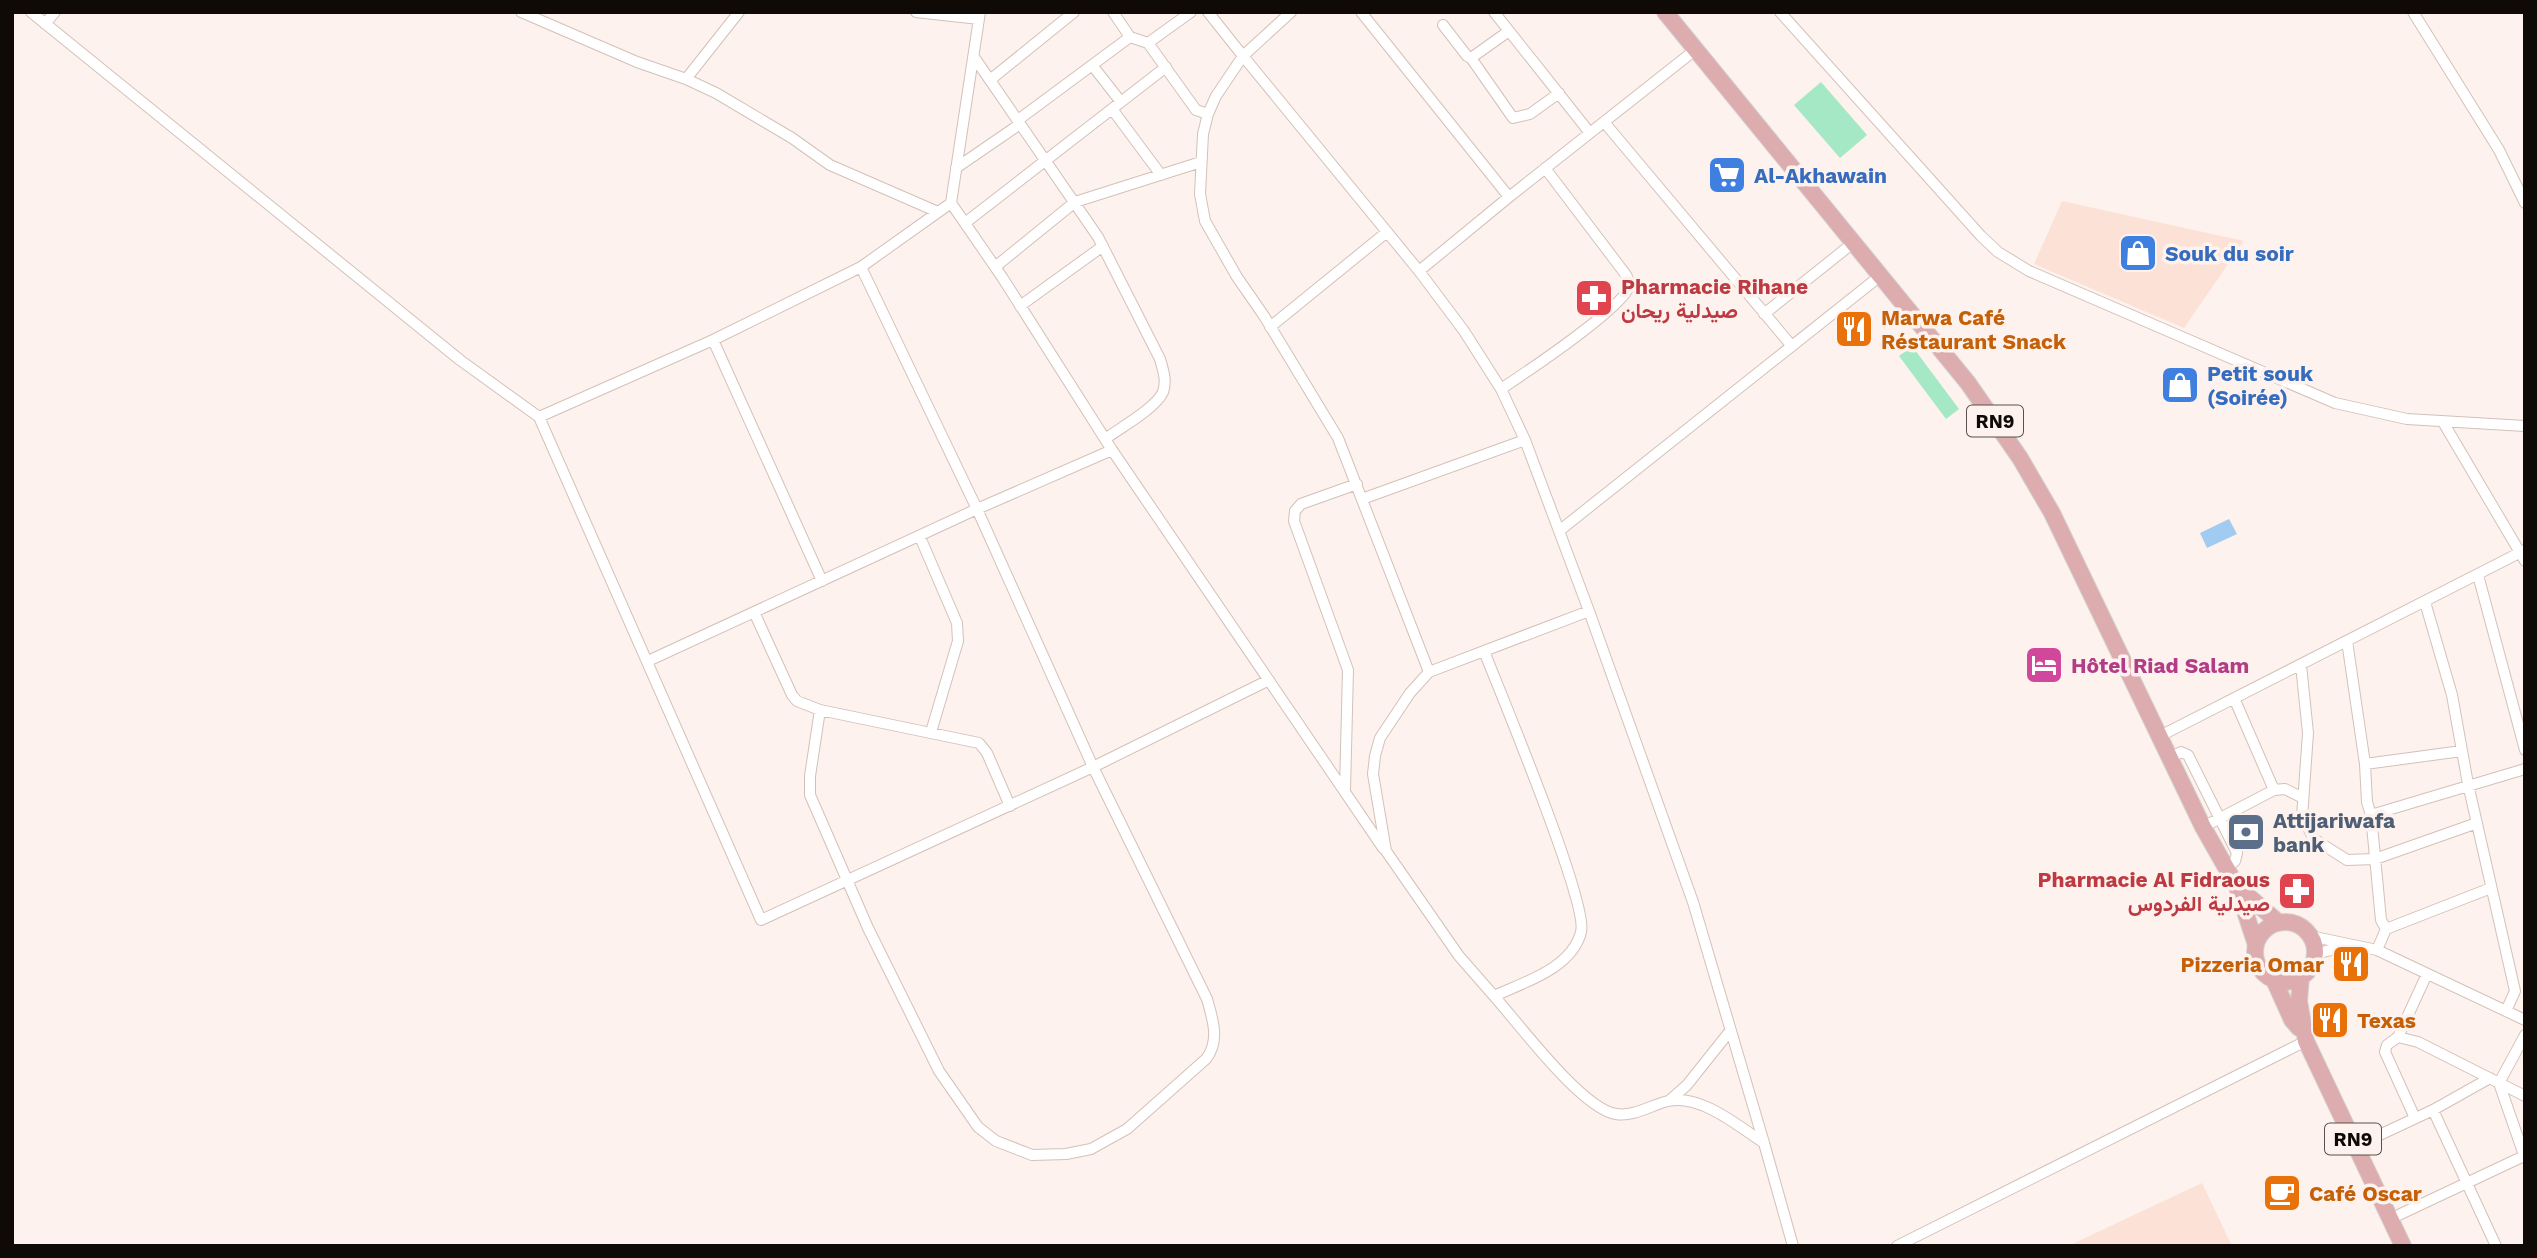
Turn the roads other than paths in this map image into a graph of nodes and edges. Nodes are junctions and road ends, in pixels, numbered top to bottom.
1 (31, 12) edge
2 (55, 12) edge
3 (521, 12) edge
4 (740, 12) edge
5 (916, 12) edge
6 (1074, 12) edge
7 (1113, 12) edge
8 (1191, 12) edge
9 (1208, 12) edge
10 (1291, 12) edge
11 (1361, 12) edge
12 (1494, 12) edge
13 (1665, 12) edge
14 (1780, 12) edge
15 (2413, 12) edge
16 (980, 16) edge
17 (45, 23) junction
18 (1443, 25) dead end
19 (1509, 31) junction
20 (1130, 37) junction
21 (1148, 44) junction
22 (1695, 50) junction
23 (1243, 56) junction
24 (974, 57) junction
25 (1471, 58) junction
26 (1092, 65) junction
27 (1166, 67) junction
28 (686, 79) junction
29 (989, 80) junction
30 (1559, 93) junction
31 (1116, 105) junction
32 (1208, 114) junction
33 (1019, 122) junction
34 (1604, 122) junction
35 (1590, 133) junction
36 (1046, 161) junction
37 (1201, 162) junction
38 (956, 168) junction
39 (1545, 168) junction
40 (1161, 175) junction
41 (1509, 197) junction
42 (1075, 202) junction
43 (951, 203) junction
44 (2525, 203) edge
45 (938, 212) junction
46 (965, 223) junction
47 (1387, 232) junction
48 (1853, 243) junction
49 (1103, 246) junction
50 (862, 267) junction
51 (995, 267) junction
52 (1419, 271) junction
53 (1880, 276) junction
54 (1020, 306) junction
55 (1764, 314) junction
56 (1270, 327) junction
57 (713, 340) junction
58 (1791, 345) junction
59 (1501, 389) junction
60 (539, 417) junction
61 (2442, 422) junction
62 (2525, 426) edge
63 (1105, 439) junction
64 (1525, 440) junction
65 (1112, 450) junction
66 (1357, 484) junction
67 (1362, 499) junction
68 (977, 509) junction
69 (1559, 531) junction
70 (920, 537) junction
71 (2524, 555) edge
72 (2478, 575) junction
73 (822, 581) junction
74 (2425, 602) junction
75 (1589, 611) junction
76 (754, 612) junction
77 (2347, 641) junction
78 (1484, 651) junction
79 (648, 661) junction
80 (2301, 665) junction
81 (1429, 673) junction
82 (1269, 680) junction
83 (2234, 698) junction
84 (820, 710) junction
85 (931, 732) junction
86 (2160, 736) junction
87 (2525, 750) edge
88 (2462, 751) junction
89 (2170, 758) junction
90 (2365, 764) junction
91 (1093, 767) junction
92 (2525, 769) edge
93 (2468, 784) junction
94 (2274, 790) junction
95 (1345, 791) junction
96 (2302, 798) junction
97 (1010, 806) junction
98 (2371, 815) junction
99 (2219, 820) junction
100 (2477, 823) junction
101 (2203, 827) junction
102 (1386, 851) junction
103 (2375, 859) junction
104 (2226, 868) junction
105 (848, 882) junction
106 (2237, 887) junction
107 (2491, 888) junction
108 (2278, 922) junction
109 (2386, 929) junction
110 (2310, 936) junction
111 (2256, 945) junction
112 (2351, 946) junction
113 (2377, 950) junction
114 (2314, 956) junction
115 (2427, 974) junction
116 (2301, 977) junction
117 (2274, 979) junction
118 (1494, 996) junction
119 (2505, 1011) junction
120 (2525, 1020) edge
121 (1730, 1031) junction
122 (2525, 1035) edge
123 (2304, 1037) junction
124 (2398, 1037) junction
125 (2494, 1081) junction
126 (2525, 1096) edge
127 (1670, 1100) junction
128 (2433, 1110) junction
129 (2415, 1118) junction
130 (1764, 1143) junction
131 (2356, 1146) junction
132 (2524, 1157) edge
133 (2467, 1183) junction
134 (2390, 1219) junction
135 (1793, 1246) edge
136 (1897, 1246) edge
137 (2403, 1246) edge
138 (2496, 1246) edge

1 - 17 street
2 - 17 street
3 - 28 street
4 - 28 street
5 - 16 street
6 - 29 street
7 - 20 street
8 - 21 street
9 - 23 street
10 - 23 street
11 - 41 street
12 - 19 street
13 - 22 main road, RN9
14 - 61 street
15 - 44 street
16 - 24 street
17 - 60 street
18 - 25 street
19 - 25 street
19 - 30 street
20 - 21 street
20 - 26 street
21 - 27 street
22 - 34 street
22 - 48 main road, RN9
23 - 32 street
23 - 47 street
24 - 29 street
24 - 38 street
25 - 30 street
26 - 31 street
26 - 33 street
27 - 31 street
27 - 32 street
28 - 45 street
29 - 33 street
30 - 35 street
31 - 36 street
31 - 40 street
32 - 37 street
33 - 36 street
33 - 38 street
34 - 35 street
34 - 55 street
35 - 39 street
36 - 42 street
36 - 46 street
37 - 40 street
37 - 56 street
38 - 43 street
39 - 41 street
39 - 59 street
40 - 42 street
41 - 52 street
42 - 49 street
42 - 51 street
43 - 45 street
43 - 46 street
45 - 50 street
46 - 51 street
47 - 52 street
47 - 56 street
48 - 53 main road, RN9
48 - 55 street
49 - 54 street
49 - 63 street
50 - 57 street
50 - 68 street
51 - 54 street
52 - 59 street
53 - 58 street
53 - 86 main road, RN9
54 - 63 street
55 - 58 street
56 - 66 street
57 - 60 street
57 - 73 street
58 - 69 street
59 - 64 street
60 - 79 street
61 - 62 street
61 - 71 street
63 - 65 street
64 - 67 street
64 - 69 street
65 - 68 street
65 - 82 street
66 - 67 street
66 - 95 street
67 - 81 street
68 - 70 street
68 - 91 street
69 - 75 street
70 - 73 street
70 - 85 street
71 - 72 street
72 - 74 street
72 - 87 street
73 - 76 street
74 - 77 street
74 - 88 street
75 - 78 street
75 - 121 street
76 - 79 street
76 - 84 street
77 - 80 street
77 - 90 street
78 - 81 street
78 - 118 street
79 - 105 street
80 - 83 street
80 - 96 street
81 - 102 street
82 - 91 street
82 - 95 street
83 - 86 street
83 - 94 street
84 - 85 street
84 - 105 street
85 - 97 street
86 - 89 main road, RN9
88 - 90 street
88 - 93 street
89 - 99 street
89 - 101 main road, RN9
90 - 98 street
91 - 97 street
91 - 105 street
92 - 93 street
93 - 98 street
93 - 100 street
94 - 96 street
94 - 99 street
95 - 102 street
96 - 103 street
97 - 105 street
98 - 103 street
99 - 101 street
99 - 104 street
100 - 103 street
100 - 107 street
101 - 104 main road, RN9
102 - 118 street
103 - 109 street
104 - 106 main road, RN9
106 - 108 main road, RN9
106 - 111 main road, RN9
107 - 109 street
107 - 119 street
108 - 110 main road, RN9
108 - 111 main road
109 - 113 street
110 - 112 street
110 - 114 main road
111 - 117 main road, RN9
112 - 113 street
112 - 114 street
113 - 115 street
114 - 116 main road
115 - 119 street
115 - 124 street
116 - 117 main road
116 - 123 main road, RN9
117 - 123 main road, RN9
118 - 127 street
119 - 120 street
121 - 127 street
121 - 130 street
122 - 125 street
123 - 131 main road, RN9
123 - 136 street
124 - 125 street
124 - 129 street
125 - 126 street
125 - 128 street
125 - 132 street
127 - 130 street
128 - 129 street
128 - 133 street
129 - 131 street
130 - 135 street
131 - 134 main road, RN9
132 - 133 street
133 - 134 street
133 - 138 street
134 - 137 main road, RN9

